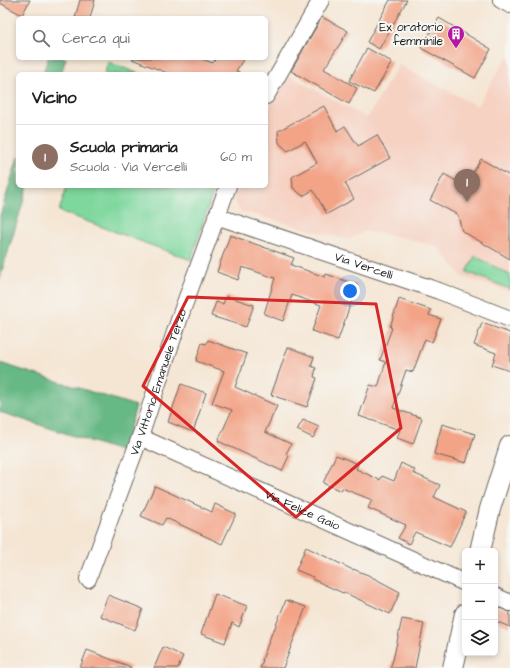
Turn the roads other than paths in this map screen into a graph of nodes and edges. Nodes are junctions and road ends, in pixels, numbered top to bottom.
1 (321, 0) edge
2 (501, 0) edge
3 (510, 5) edge
4 (268, 93) edge
5 (227, 188) edge
6 (216, 216) junction
7 (510, 319) edge
8 (140, 437) junction
9 (510, 446) edge
10 (481, 548) edge
11 (88, 579) dead end
12 (462, 582) edge
13 (498, 597) edge
14 (510, 603) edge
15 (464, 620) edge
16 (453, 668) edge

1 - 4 street
2 - 3 street
5 - 6 street, Via Vittorio Emanuele Terzo
6 - 7 street, Via Vercelli
6 - 8 street, Via Vittorio Emanuele Terzo
8 - 11 street, Via Vittorio Emanuele Terzo
8 - 12 street, Via Felice Gaio
9 - 10 street
13 - 14 street
15 - 16 street

